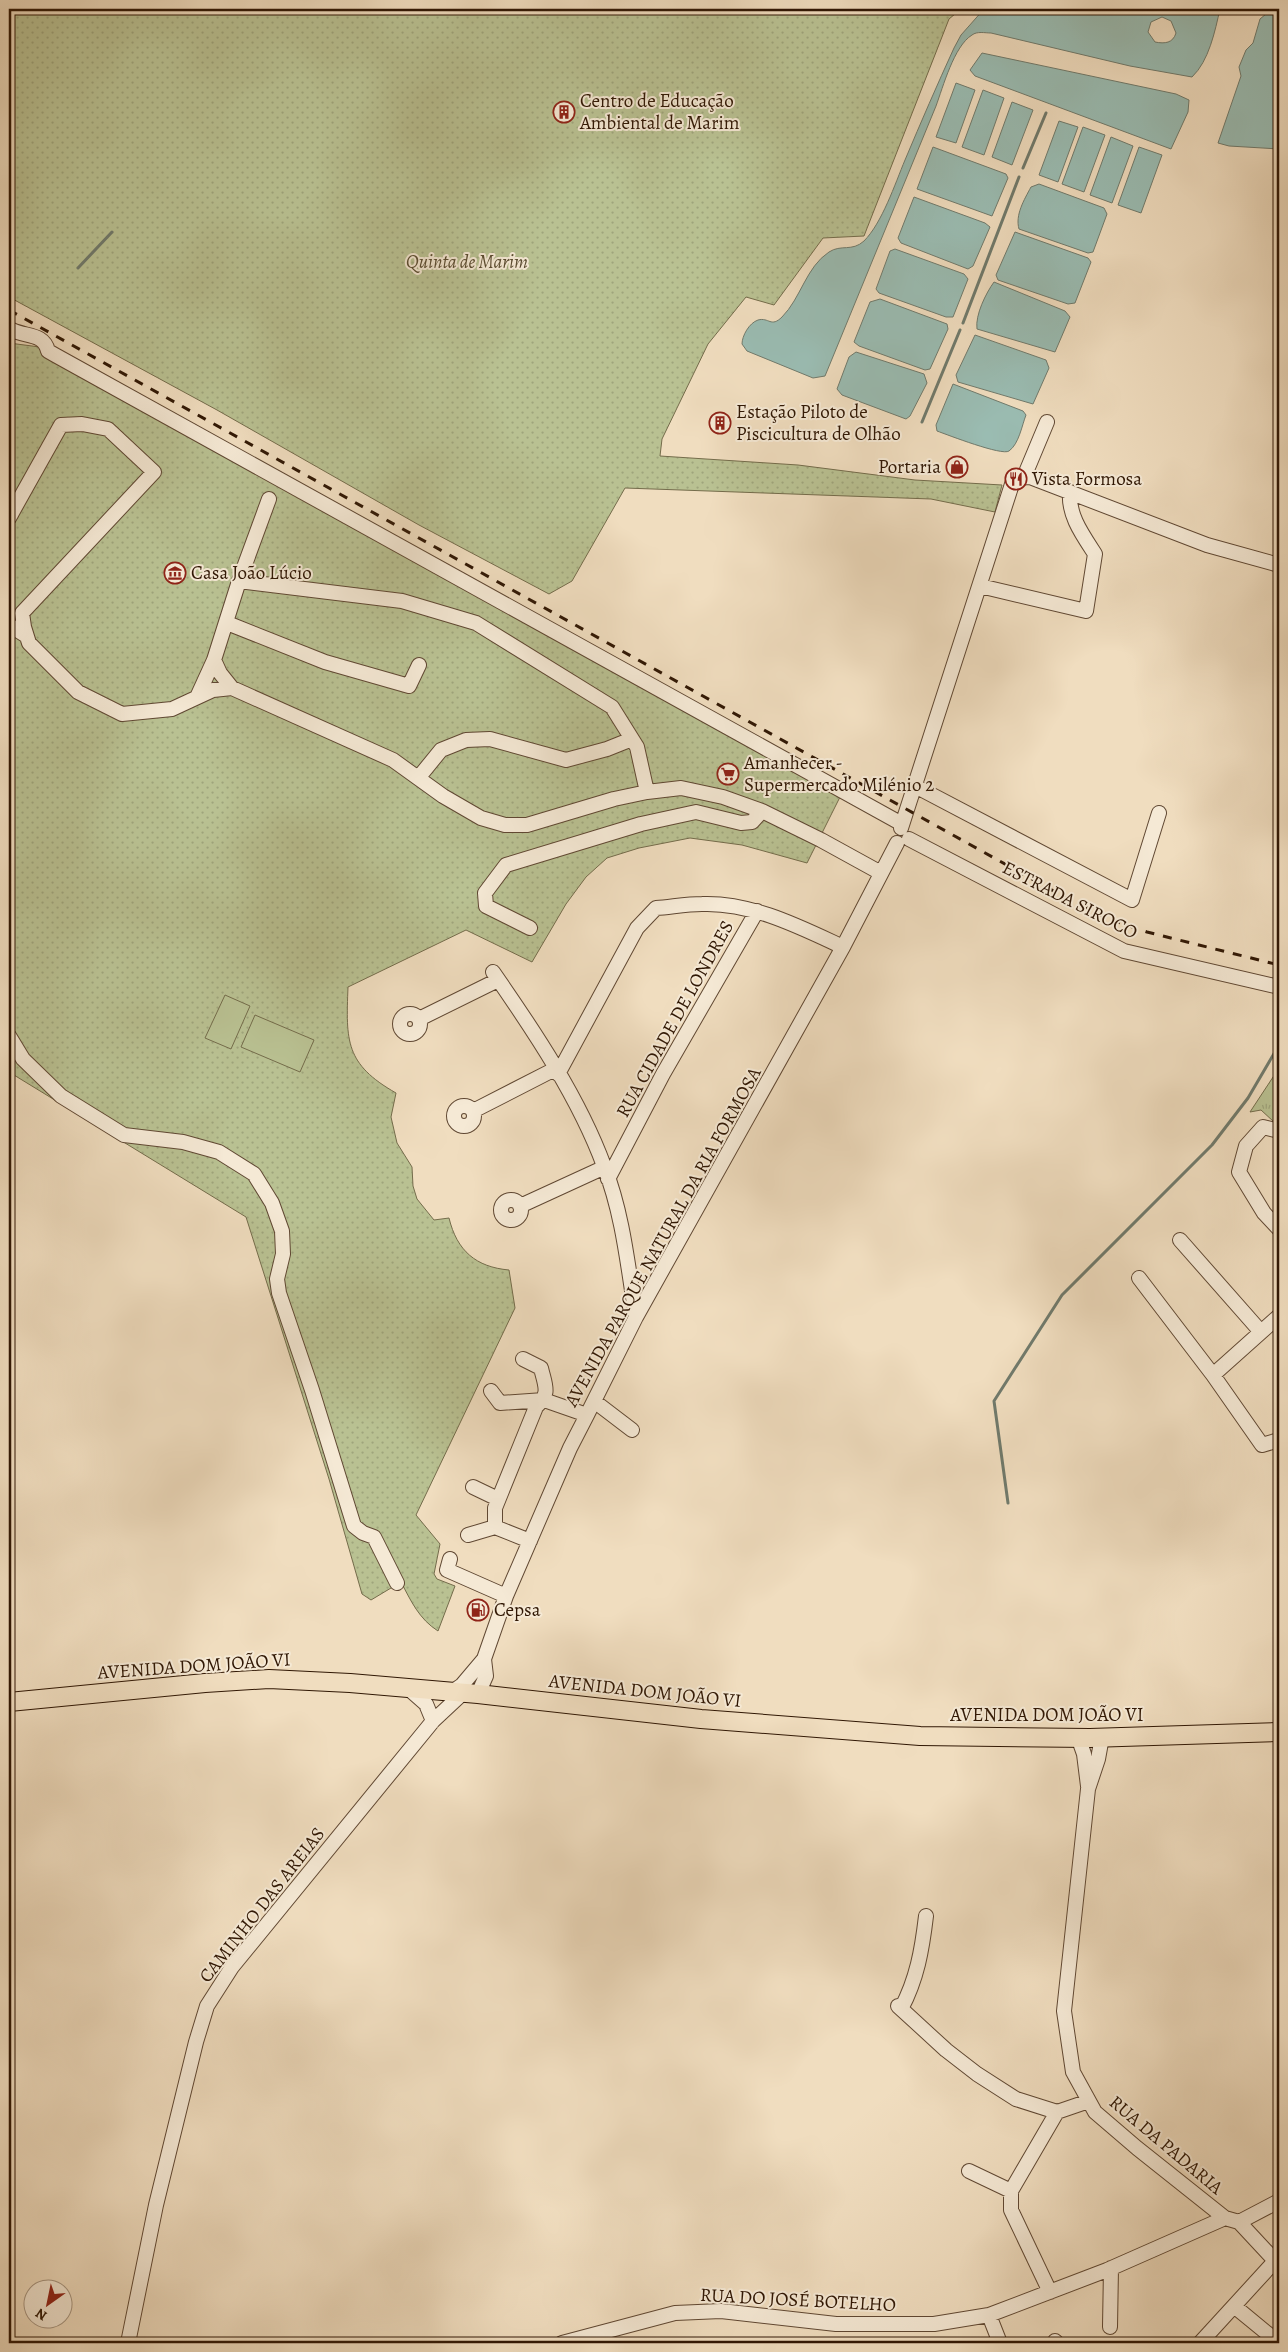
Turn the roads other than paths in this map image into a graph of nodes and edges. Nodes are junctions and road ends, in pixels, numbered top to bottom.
1 (12, 330) dead end
2 (1047, 422) dead end
3 (1024, 477) junction
4 (1070, 492) junction
5 (269, 499) dead end
6 (9, 518) edge
7 (1279, 565) edge
8 (239, 581) junction
9 (980, 586) junction
10 (227, 623) junction
11 (9, 626) edge
12 (25, 635) junction
13 (214, 660) junction
14 (419, 665) dead end
15 (232, 688) junction
16 (198, 695) junction
17 (632, 739) junction
18 (419, 777) junction
19 (915, 786) junction
20 (648, 792) junction
21 (762, 811) junction
22 (1159, 813) dead end
23 (902, 834) junction
24 (882, 874) junction
25 (757, 911) junction
26 (530, 928) dead end
27 (844, 947) junction
28 (1279, 987) edge
29 (419, 1019) dead end
30 (9, 1036) edge
31 (556, 1072) junction
32 (473, 1112) dead end
33 (1279, 1131) edge
34 (625, 1146) junction
35 (596, 1147) junction
36 (606, 1173) junction
37 (520, 1206) dead end
38 (1279, 1229) edge
39 (1180, 1240) dead end
40 (1140, 1278) dead end
41 (1279, 1316) edge
42 (636, 1318) junction
43 (1261, 1332) junction
44 (523, 1359) dead end
45 (1213, 1375) junction
46 (491, 1391) dead end
47 (544, 1400) junction
48 (594, 1401) junction
49 (587, 1415) junction
50 (632, 1430) dead end
51 (1279, 1440) edge
52 (473, 1487) dead end
53 (498, 1499) junction
54 (495, 1527) junction
55 (468, 1535) dead end
56 (530, 1541) junction
57 (450, 1559) dead end
58 (397, 1583) dead end
59 (506, 1596) junction
60 (480, 1674) junction
61 (409, 1688) junction
62 (458, 1693) junction
63 (511, 1698) junction
64 (9, 1702) edge
65 (435, 1715) junction
66 (1279, 1732) edge
67 (1102, 1737) junction
68 (1078, 1738) junction
69 (1088, 1789) junction
70 (926, 1916) dead end
71 (1089, 2101) junction
72 (1057, 2112) junction
73 (969, 2171) dead end
74 (1011, 2191) junction
75 (1279, 2201) edge
76 (1232, 2220) junction
77 (1277, 2263) edge
78 (1111, 2268) junction
79 (1050, 2292) junction
80 (1234, 2306) junction
81 (989, 2315) junction
82 (1110, 2327) dead end
83 (128, 2343) edge
84 (562, 2343) edge
85 (1000, 2343) edge
86 (1200, 2343) edge
87 (1279, 2343) edge

1 - 23 street, ESTRADA SIROCO
2 - 3 street
3 - 4 street
3 - 9 street, AVENIDA PARQUE NATURAL DA RIA FORMOSA
4 - 7 street
4 - 9 street
5 - 8 street
6 - 12 street
8 - 10 street
8 - 17 street
9 - 19 street, AVENIDA PARQUE NATURAL DA RIA FORMOSA
10 - 13 street
10 - 14 street
11 - 12 street
12 - 16 street
13 - 15 street
13 - 16 street
15 - 16 street
15 - 18 street
17 - 18 street
17 - 20 street
18 - 20 street
19 - 22 street
19 - 23 street, AVENIDA PARQUE NATURAL DA RIA FORMOSA
20 - 21 street
21 - 24 street
21 - 26 street
23 - 24 street, AVENIDA PARQUE NATURAL DA RIA FORMOSA
23 - 28 street, ESTRADA SIROCO
24 - 27 street, AVENIDA PARQUE NATURAL DA RIA FORMOSA
25 - 27 street
25 - 31 street
25 - 34 street, RUA CIDADE DE LONDRES
27 - 42 street, AVENIDA PARQUE NATURAL DA RIA FORMOSA
29 - 31 street
30 - 58 street
31 - 32 street
31 - 35 street
33 - 38 street
34 - 35 street, RUA CIDADE DE LONDRES
34 - 36 street, RUA CIDADE DE LONDRES
35 - 36 street
36 - 37 street
36 - 42 street
39 - 43 street
40 - 45 street
41 - 43 street
42 - 48 street, AVENIDA PARQUE NATURAL DA RIA FORMOSA
43 - 45 street
44 - 47 street
45 - 51 street
46 - 47 street
47 - 49 street
47 - 53 street
48 - 49 street, AVENIDA PARQUE NATURAL DA RIA FORMOSA
48 - 50 street
49 - 56 street, AVENIDA PARQUE NATURAL DA RIA FORMOSA
52 - 53 street
53 - 54 street
54 - 55 street
54 - 56 street
56 - 59 street, AVENIDA PARQUE NATURAL DA RIA FORMOSA
57 - 59 street
59 - 60 street, AVENIDA PARQUE NATURAL DA RIA FORMOSA
60 - 62 street
60 - 62 street, CAMINHO DAS AREIAS
60 - 63 street
61 - 62 main road, AVENIDA DOM JOÃO VI
61 - 64 main road, AVENIDA DOM JOÃO VI
61 - 65 street
62 - 63 main road, AVENIDA DOM JOÃO VI
62 - 65 street, CAMINHO DAS AREIAS
62 - 65 street
63 - 68 main road, AVENIDA DOM JOÃO VI
65 - 83 street, CAMINHO DAS AREIAS
66 - 67 main road, AVENIDA DOM JOÃO VI
67 - 68 main road, AVENIDA DOM JOÃO VI
67 - 69 street
68 - 69 street
69 - 71 street, RUA DA PADARIA
70 - 72 street
71 - 72 street
71 - 76 street, RUA DA PADARIA
72 - 74 street
73 - 74 street
74 - 79 street
75 - 76 street, RUA DO JOSÉ BOTELHO
76 - 77 street, RUA DA PADARIA
76 - 78 street, RUA DO JOSÉ BOTELHO
77 - 80 street
78 - 79 street, RUA DO JOSÉ BOTELHO
78 - 82 street
79 - 81 street, RUA DO JOSÉ BOTELHO
80 - 86 street
80 - 87 street
81 - 84 street, RUA DO JOSÉ BOTELHO
81 - 85 street

